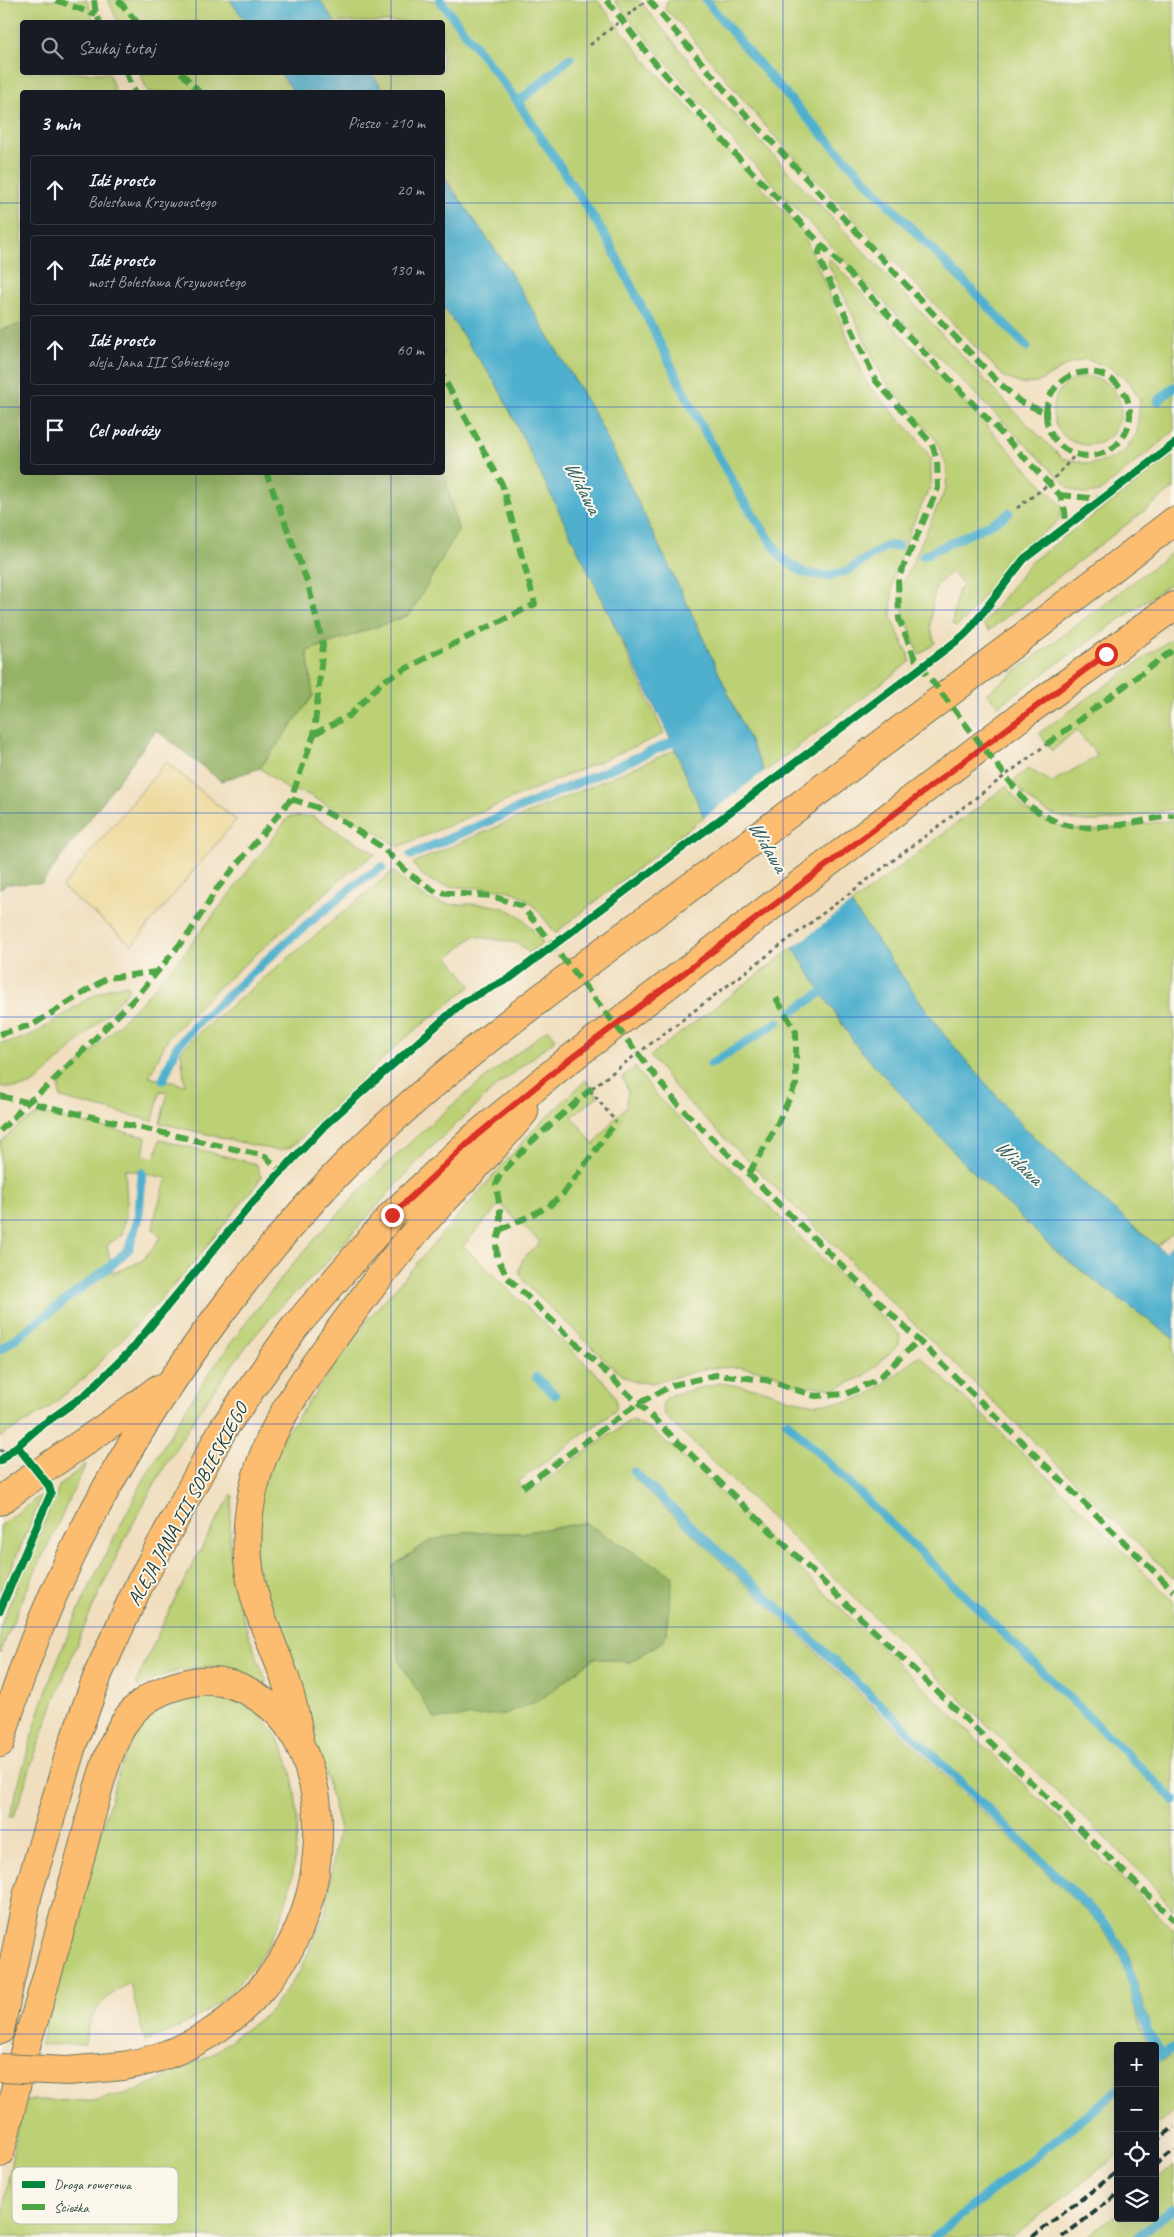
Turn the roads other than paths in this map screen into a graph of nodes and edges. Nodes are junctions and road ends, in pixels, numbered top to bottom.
1 (1174, 521) edge
2 (1174, 606) edge
3 (566, 1062) junction
4 (175, 1376) junction
5 (0, 1501) edge
6 (0, 1743) edge
7 (302, 1750) junction
8 (0, 2030) edge
9 (0, 2068) edge
10 (0, 2153) edge

1 - 4 main road
2 - 3 main road
3 - 7 main road
3 - 8 main road, ALEJA JANA III SOBIESKIEGO
4 - 5 main road
4 - 6 main road
7 - 9 main road, bridge
7 - 10 main road

